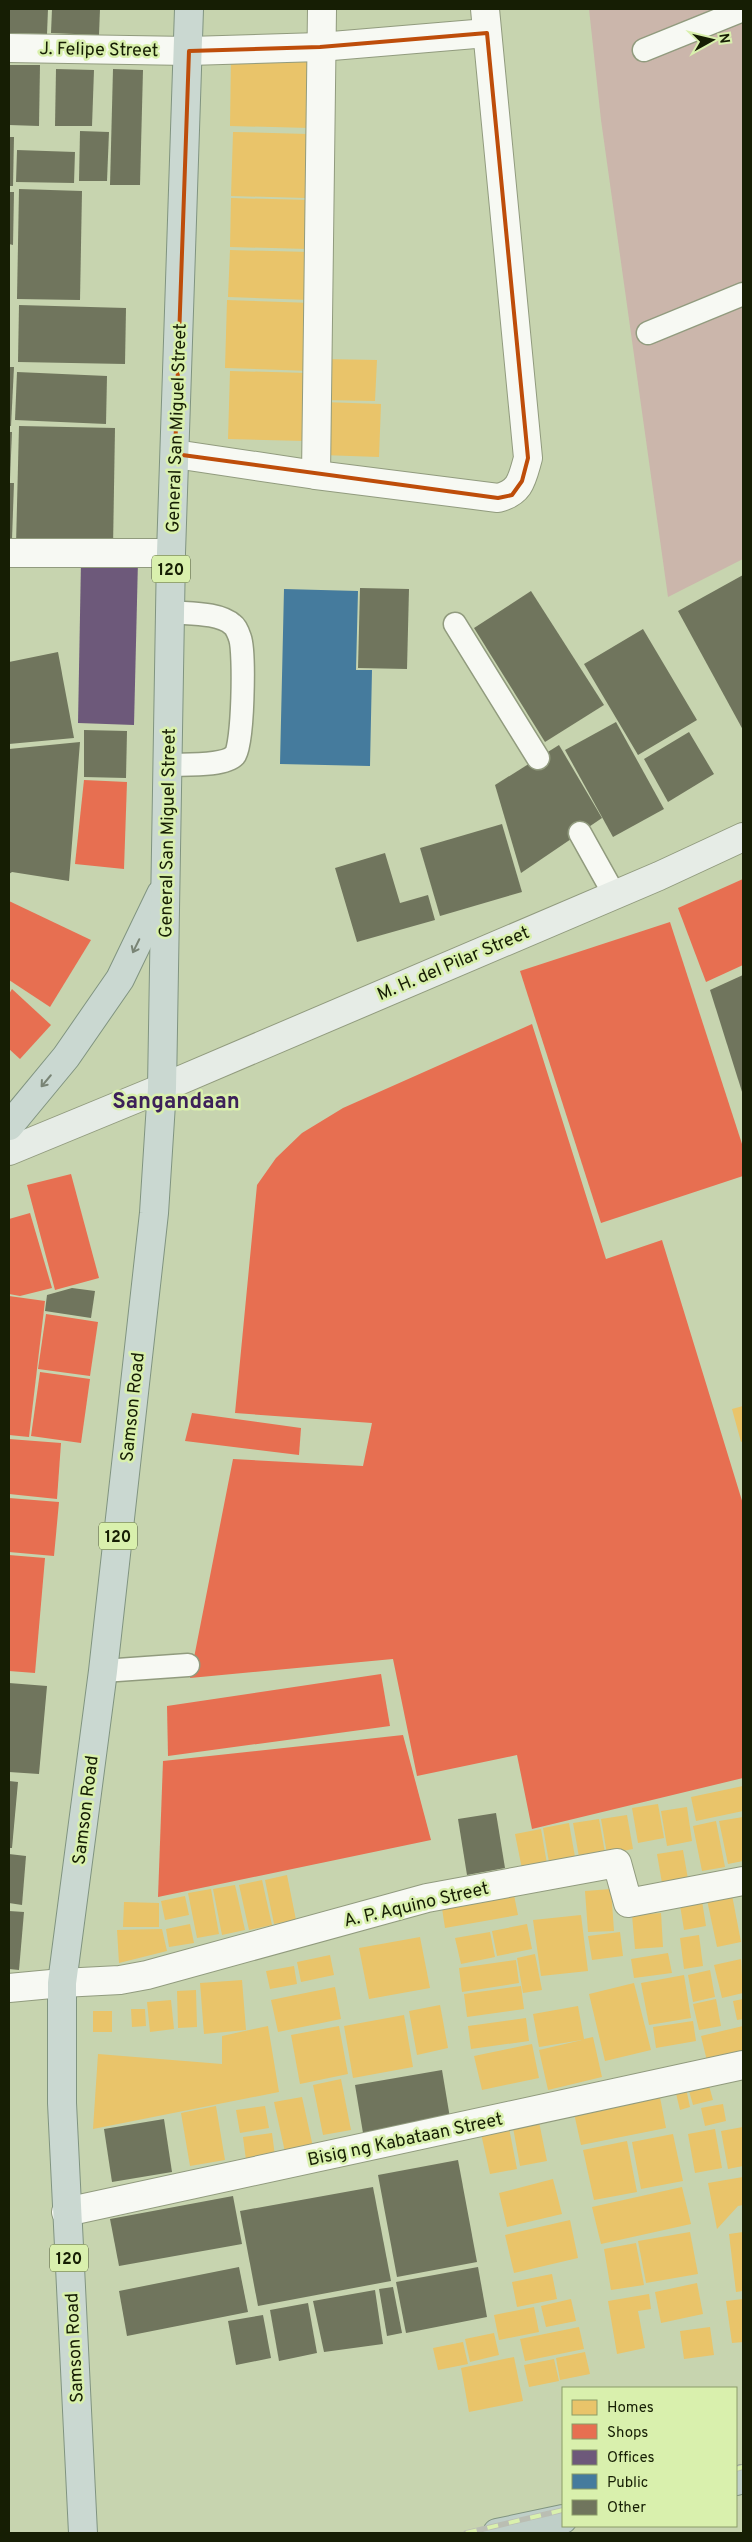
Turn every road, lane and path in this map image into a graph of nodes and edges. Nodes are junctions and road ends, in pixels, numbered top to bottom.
1 (189, 9) edge
2 (322, 9) edge
3 (743, 10) edge
4 (486, 21) edge
5 (320, 47) junction
6 (9, 48) edge
7 (644, 50) dead end
8 (188, 51) junction
9 (743, 294) edge
10 (648, 333) dead end
11 (175, 454) junction
12 (316, 475) junction
13 (9, 553) edge
14 (171, 553) junction
15 (170, 612) junction
16 (455, 624) dead end
17 (538, 758) dead end
18 (168, 765) junction
19 (580, 833) dead end
20 (743, 837) edge
21 (165, 886) junction
22 (614, 894) junction
23 (162, 1088) junction
24 (9, 1126) edge
25 (9, 1150) edge
26 (188, 1665) dead end
27 (103, 1672) junction
28 (743, 1881) edge
29 (62, 1983) junction
30 (9, 1988) edge
31 (743, 2065) edge
32 (66, 2212) junction
33 (562, 2519) edge
34 (83, 2533) edge
35 (498, 2533) edge

1 - 8 highway, General San Miguel Street / 120
2 - 5 street
3 - 7 lane
4 - 5 street, J. Felipe Street
4 - 12 street
5 - 8 street, J. Felipe Street
5 - 12 street
6 - 8 street, J. Felipe Street
8 - 11 highway, General San Miguel Street / 120
9 - 10 lane
11 - 12 street
11 - 14 highway, General San Miguel Street / 120
13 - 14 street
14 - 15 highway, General San Miguel Street / 120
15 - 18 highway, General San Miguel Street / 120
15 - 18 lane
16 - 17 lane
18 - 21 highway, General San Miguel Street / 120
19 - 22 lane
20 - 22 main road, M. H. del Pilar Street
21 - 23 highway, General San Miguel Street / 120
21 -> 24 highway
22 - 23 main road, M. H. del Pilar Street
23 - 25 main road, M. H. del Pilar Street
23 - 27 highway, Samson Road / 120
26 - 27 lane
27 - 29 highway, Samson Road / 120
28 - 29 street, A. P. Aquino Street
29 - 30 street
29 - 32 highway, Samson Road / 120
31 - 32 street, Bisig ng Kabataan Street
32 - 34 highway, Samson Road / 120
33 - 35 highway

